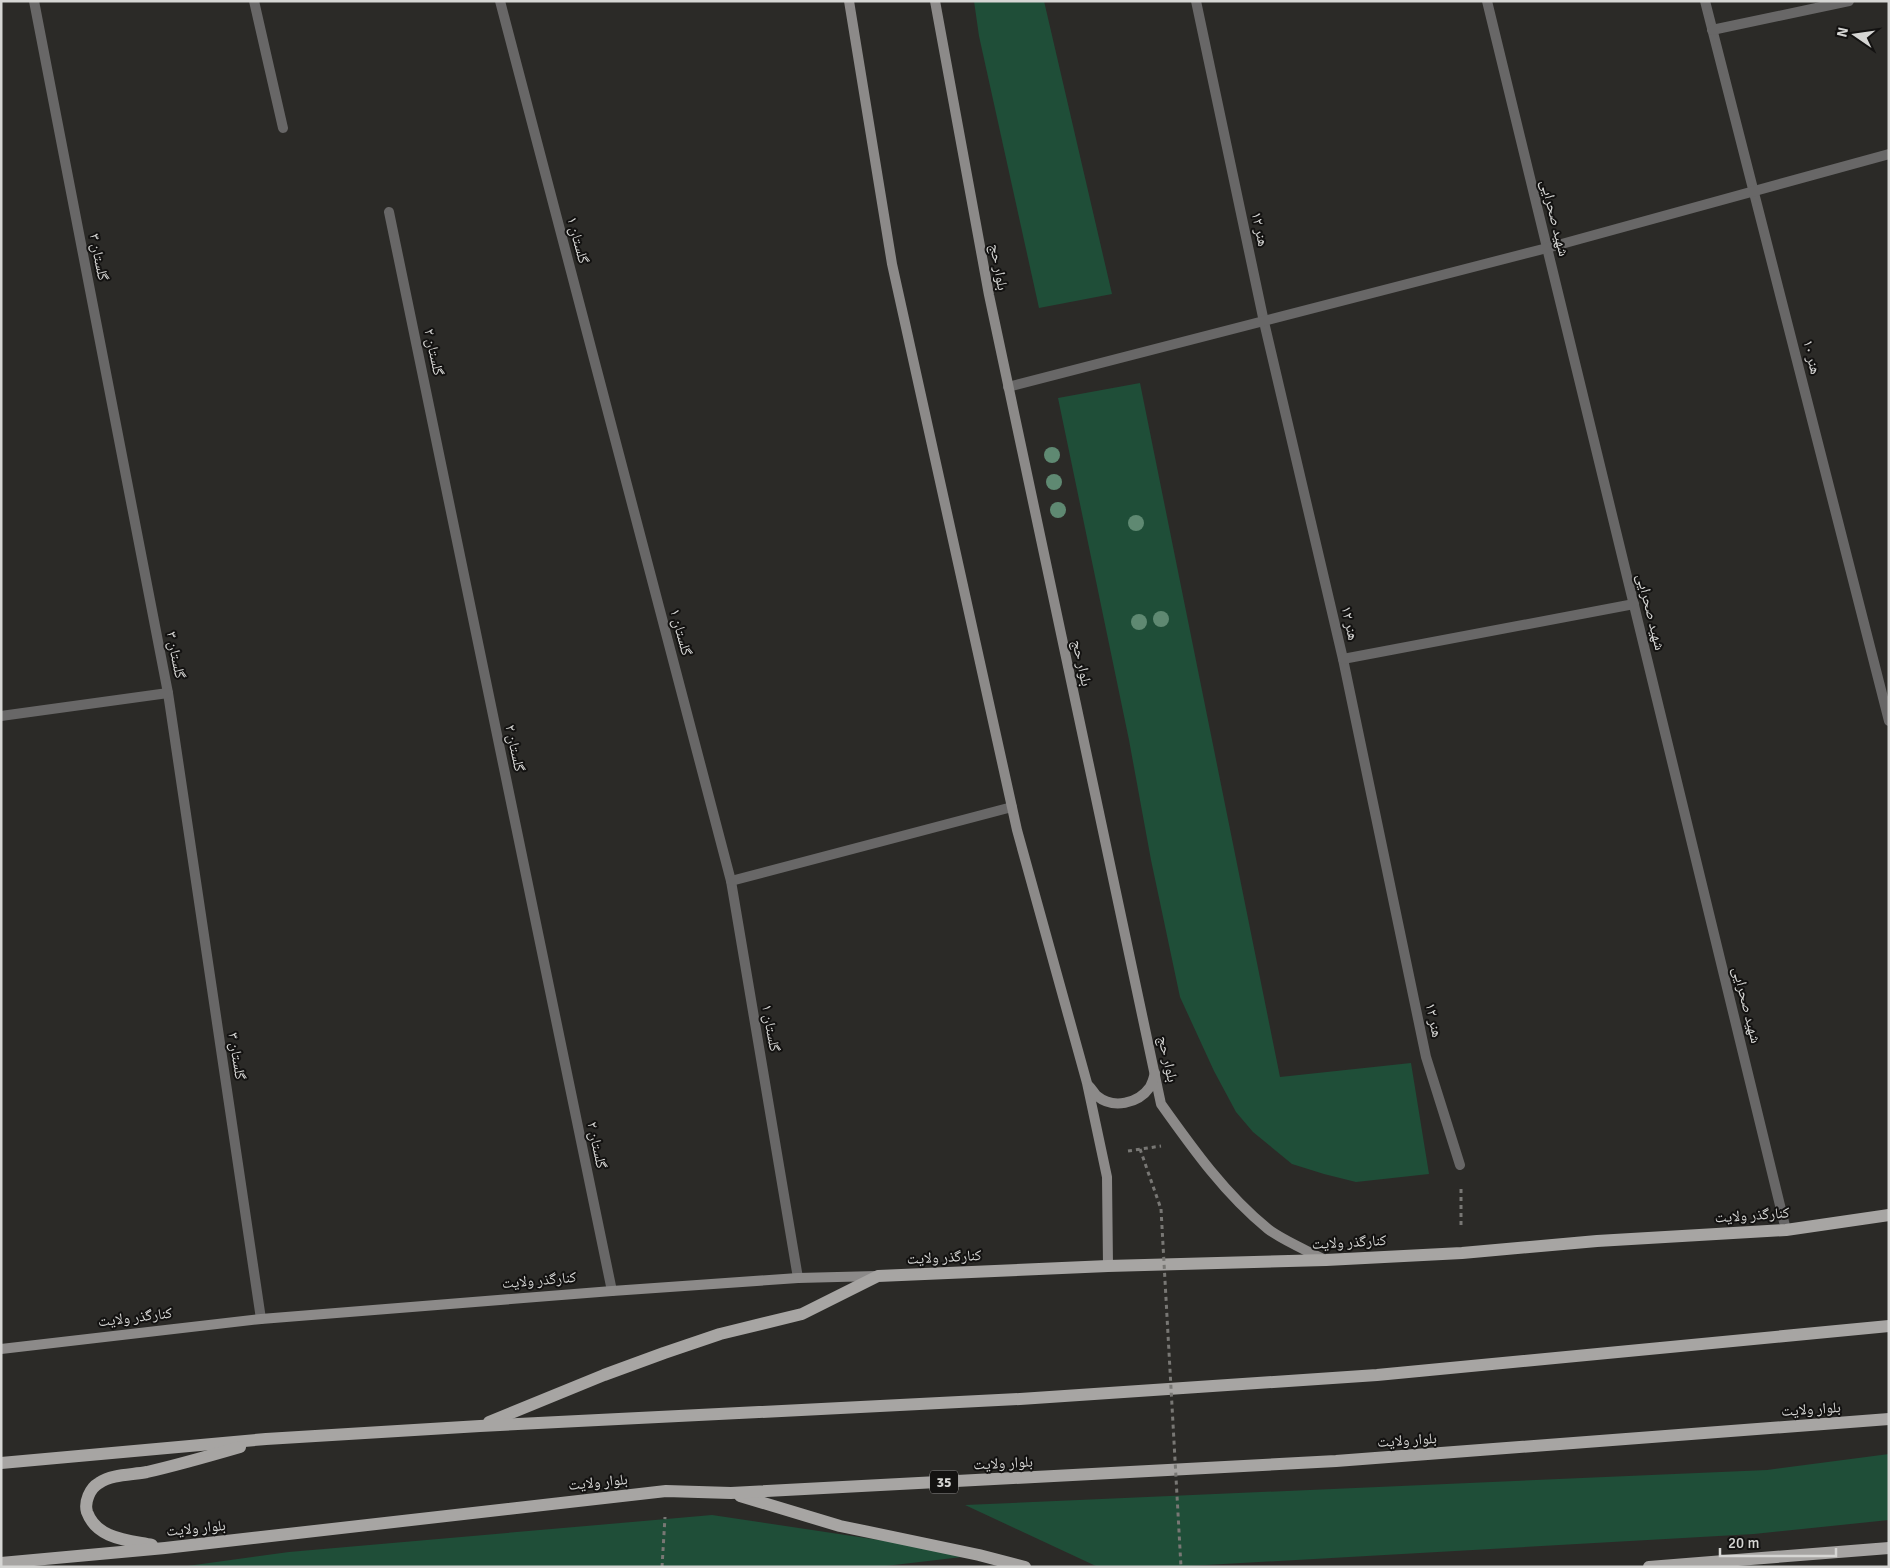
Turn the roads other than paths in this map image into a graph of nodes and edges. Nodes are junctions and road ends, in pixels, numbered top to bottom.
1 (34, 1) edge
2 (254, 1) edge
3 (500, 1) edge
4 (849, 1) edge
5 (935, 1) edge
6 (1196, 1) edge
7 (1487, 1) edge
8 (1705, 1) edge
9 (1849, 1) edge
10 (1712, 30) junction
11 (284, 128) dead end
12 (1889, 154) edge
13 (1754, 190) junction
14 (389, 212) dead end
15 (1547, 248) junction
16 (1264, 322) junction
17 (1008, 387) junction
18 (1634, 604) junction
19 (1343, 659) junction
20 (168, 693) junction
21 (1, 716) edge
22 (1889, 721) edge
23 (1012, 807) junction
24 (731, 881) junction
25 (1155, 1072) junction
26 (1087, 1083) junction
27 (1460, 1165) road end
28 (1889, 1215) edge
29 (1786, 1230) junction
30 (1326, 1260) junction
31 (1108, 1266) junction
32 (878, 1276) junction
33 (798, 1278) junction
34 (612, 1291) junction
35 (261, 1319) junction
36 (1889, 1326) edge
37 (1, 1348) edge
38 (1889, 1419) edge
39 (480, 1426) junction
40 (266, 1439) junction
41 (1, 1463) edge
42 (731, 1493) junction
43 (165, 1548) junction
44 (1889, 1548) edge
45 (1, 1562) edge
46 (1025, 1567) edge
47 (1649, 1567) edge

1 - 20 street, گلستان ۳
2 - 11 street
3 - 24 street, گلستان ۱
4 - 23 main road
5 - 17 main road, بلوار حج
6 - 16 street, هنر ۱۲
7 - 15 street, شهید صحرایی
8 - 10 street, هنر ۱۰
9 - 10 street
10 - 13 street, هنر ۱۰
12 - 13 street
13 - 15 street
13 - 22 street, هنر ۱۰
14 - 34 street, گلستان ۲
15 - 16 street
15 - 18 street, شهید صحرایی
16 - 17 street
16 - 19 street, هنر ۱۲
17 - 25 main road, بلوار حج
18 - 19 street
18 - 29 street, شهید صحرایی
19 - 27 street, هنر ۱۲
20 - 21 street
20 - 35 street, گلستان ۳
23 - 24 street
23 - 26 main road
24 - 33 street, گلستان ۱
25 - 26 main road
25 - 30 main road, بلوار حج
26 - 31 main road
28 - 29 main road, کنارگذر ولایت
29 - 30 main road, کنارگذر ولایت
30 - 31 main road, کنارگذر ولایت
31 - 32 main road, کنارگذر ولایت
32 - 33 main road, کنارگذر ولایت
32 - 39 main road
33 - 34 main road, کنارگذر ولایت
34 - 35 main road, کنارگذر ولایت
35 - 37 main road, کنارگذر ولایت
36 - 39 main road
38 - 42 main road, بلوار ولایت / 35
39 - 40 main road
40 - 41 main road
40 - 43 main road
42 - 43 main road, بلوار ولایت / 35
42 - 46 main road
43 - 45 main road, بلوار ولایت / 35
44 - 47 main road

